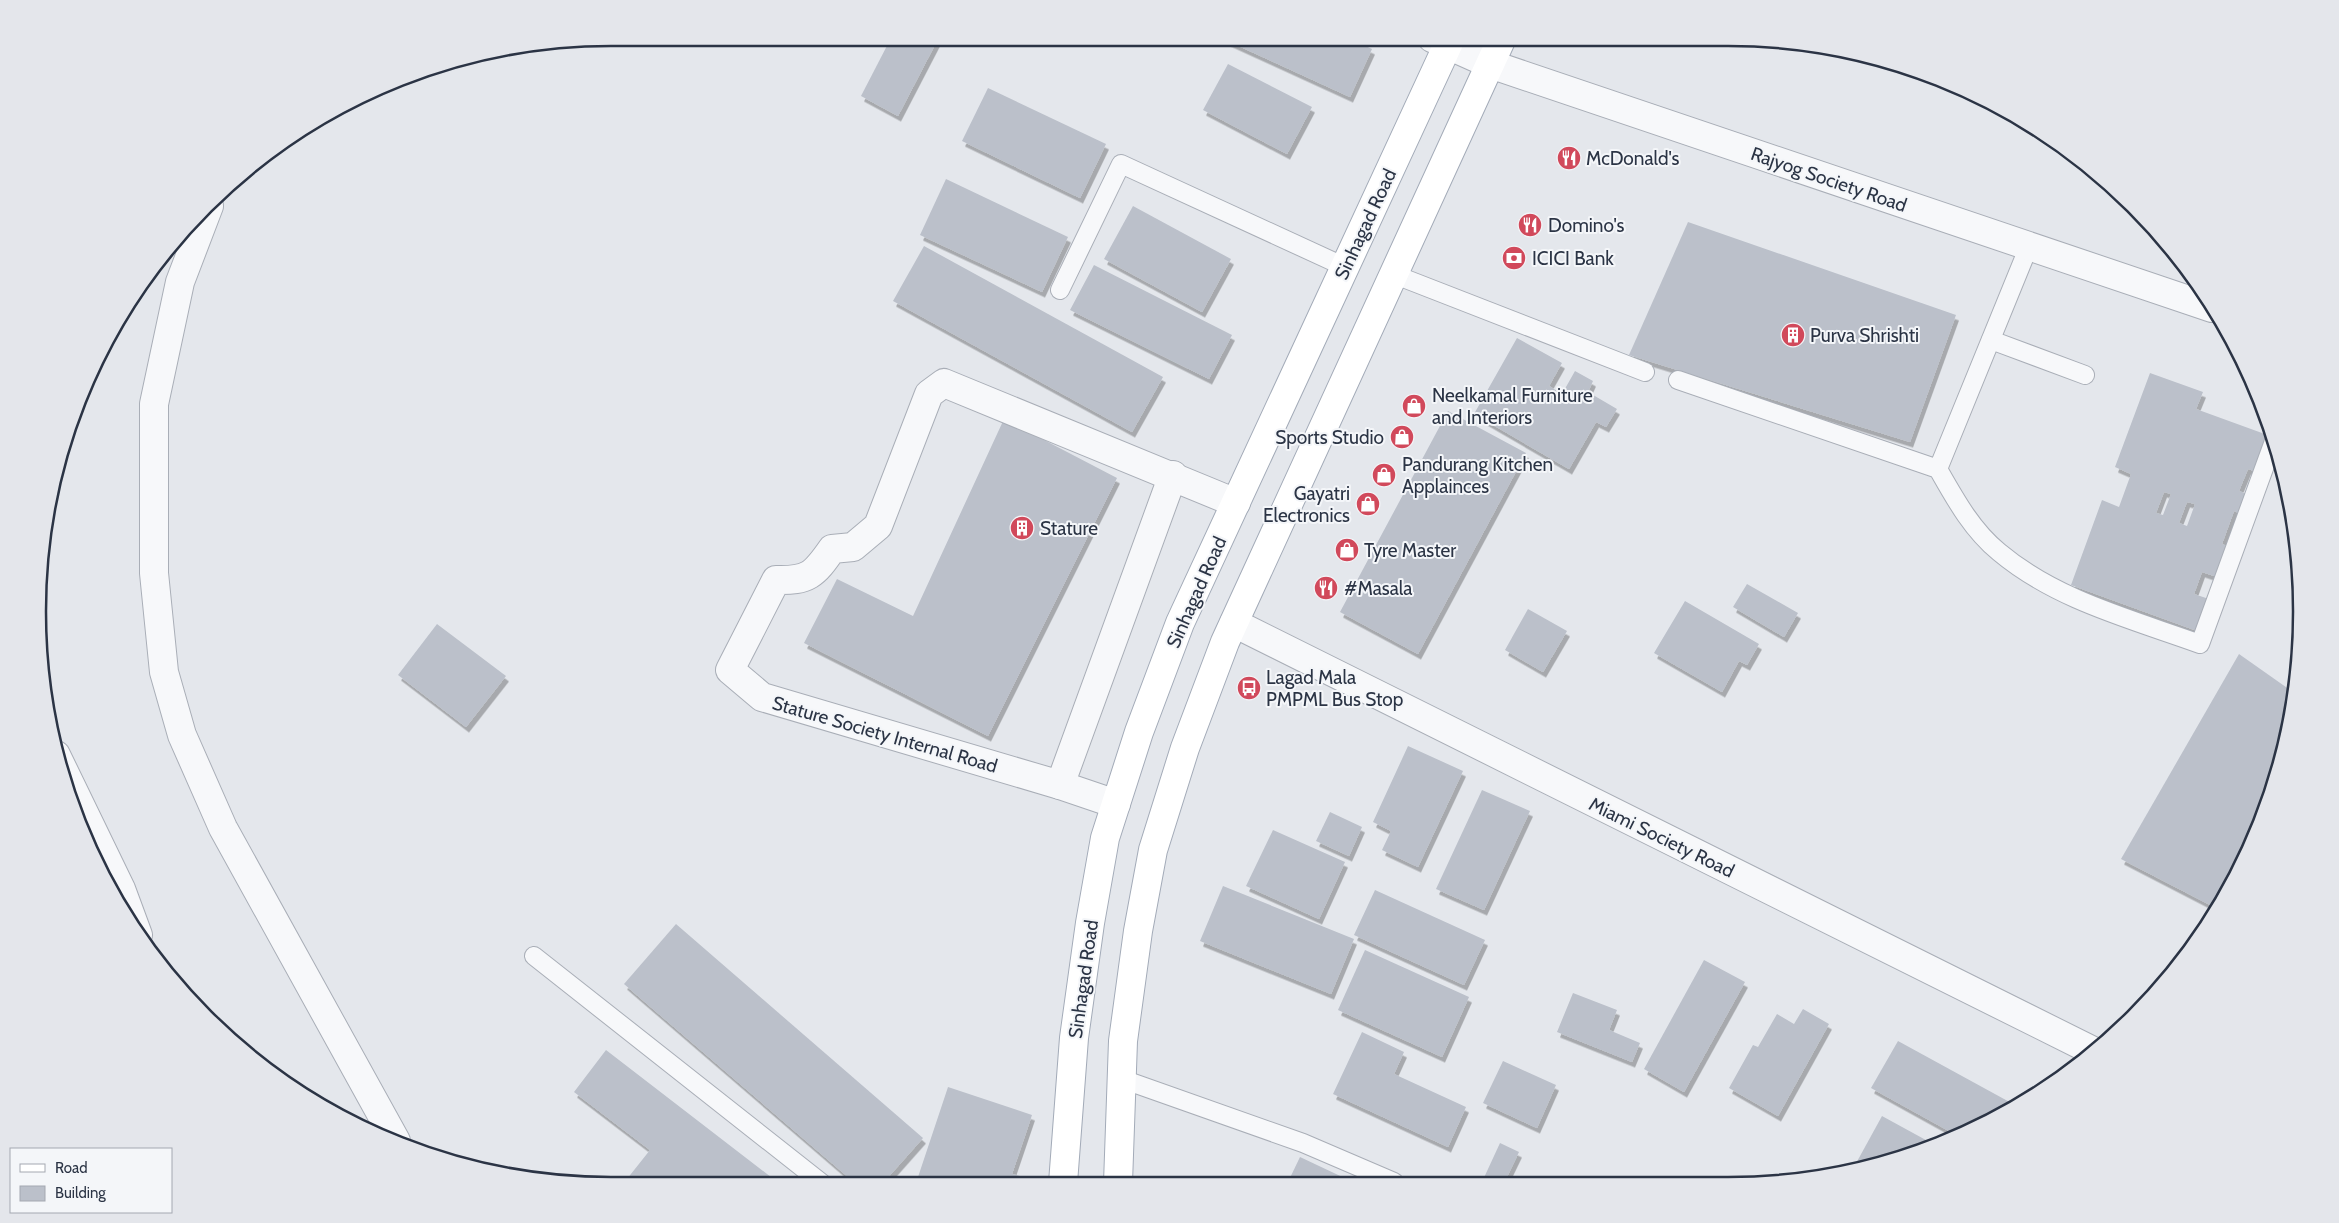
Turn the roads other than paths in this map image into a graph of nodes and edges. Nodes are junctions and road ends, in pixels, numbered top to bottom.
1 (1442, 46) edge
2 (1454, 46) edge
3 (1498, 46) edge
4 (1490, 64) junction
5 (203, 222) edge
6 (2029, 246) junction
7 (1346, 267) junction
8 (1393, 274) junction
9 (1060, 290) dead end
10 (2202, 305) edge
11 (1991, 340) junction
12 (1645, 372) dead end
13 (2085, 375) dead end
14 (1678, 380) dead end
15 (2270, 454) edge
16 (1938, 469) junction
17 (1173, 475) junction
18 (1236, 503) junction
19 (1234, 623) junction
20 (1060, 785) junction
21 (1116, 804) junction
22 (81, 808) edge
23 (122, 893) edge
24 (534, 956) dead end
25 (2086, 1048) edge
26 (1122, 1078) junction
27 (392, 1133) edge
28 (814, 1177) edge
29 (1063, 1177) edge
30 (1118, 1177) edge
31 (1382, 1177) edge

1 - 7 main road, Sinhagad Road
2 - 4 street, Rajyog Society Road
3 - 4 main road
4 - 6 street, Rajyog Society Road
4 - 8 main road
5 - 27 street
6 - 10 street, Rajyog Society Road
6 - 11 lane
7 - 9 lane
7 - 18 main road, Sinhagad Road
8 - 12 lane
8 - 19 main road
11 - 13 lane
11 - 16 lane
14 - 16 lane
15 - 16 lane
17 - 18 street, Stature Society Internal Road
17 - 20 street
17 - 20 street, Stature Society Internal Road
18 - 21 main road, Sinhagad Road
19 - 25 street, Miami Society Road
19 - 26 main road
20 - 21 street, Stature Society Internal Road
21 - 29 main road, Sinhagad Road
22 - 23 street
24 - 28 lane
26 - 30 main road
26 - 31 lane

